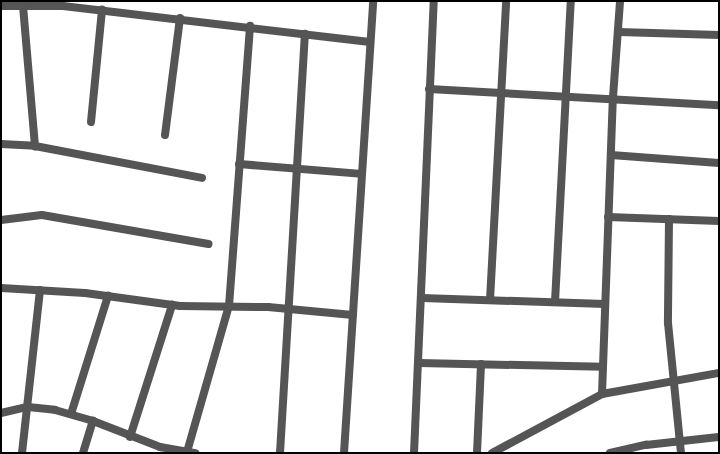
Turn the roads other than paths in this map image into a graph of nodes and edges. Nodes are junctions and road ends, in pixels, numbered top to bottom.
1 (373, 1) edge
2 (434, 1) edge
3 (506, 1) edge
4 (571, 1) edge
5 (620, 1) edge
6 (18, 4) edge
7 (1, 6) edge
8 (102, 10) junction
9 (180, 18) junction
10 (250, 26) junction
11 (619, 32) junction
12 (305, 34) junction
13 (719, 35) edge
14 (370, 42) junction
15 (429, 89) junction
16 (501, 93) junction
17 (568, 95) junction
18 (613, 97) junction
19 (719, 105) edge
20 (91, 122) dead end
21 (165, 135) dead end
22 (1, 144) edge
23 (35, 146) junction
24 (611, 155) junction
25 (719, 163) edge
26 (239, 164) junction
27 (298, 167) junction
28 (362, 174) junction
29 (202, 178) dead end
30 (608, 217) junction
31 (669, 219) junction
32 (1, 220) edge
33 (719, 221) edge
34 (209, 244) dead end
35 (1, 288) edge
36 (40, 290) junction
37 (108, 296) junction
38 (422, 298) junction
39 (490, 300) junction
40 (555, 302) junction
41 (605, 304) junction
42 (172, 305) junction
43 (229, 306) junction
44 (290, 309) junction
45 (353, 315) junction
46 (419, 363) junction
47 (481, 364) junction
48 (603, 367) junction
49 (719, 373) edge
50 (674, 380) junction
51 (602, 394) junction
52 (28, 407) junction
53 (1, 413) edge
54 (71, 414) junction
55 (93, 421) junction
56 (130, 437) junction
57 (719, 437) edge
58 (680, 441) junction
59 (646, 449) edge
60 (191, 452) edge
61 (22, 453) edge
62 (82, 453) edge
63 (280, 453) edge
64 (344, 453) edge
65 (414, 453) edge
66 (477, 453) edge
67 (492, 453) edge
68 (610, 453) edge
69 (681, 453) edge

1 - 14 street
2 - 15 street
3 - 16 street
4 - 17 street
5 - 11 street
6 - 7 street
6 - 8 street
6 - 23 street
8 - 9 street
8 - 20 street
9 - 10 street
9 - 21 street
10 - 12 street
10 - 26 street
11 - 13 street
11 - 18 street
12 - 14 street
12 - 27 street
14 - 28 street
15 - 16 street
15 - 38 street
16 - 17 street
16 - 39 street
17 - 18 street
17 - 40 street
18 - 19 street
18 - 24 street
22 - 23 street
23 - 29 street
24 - 25 street
24 - 30 street
26 - 27 street
26 - 43 street
27 - 28 street
27 - 44 street
28 - 45 street
30 - 31 street
30 - 41 street
31 - 33 street
31 - 50 street
32 - 34 street
35 - 36 street
36 - 37 street
36 - 52 street
37 - 42 street
37 - 54 street
38 - 39 street
38 - 46 street
39 - 40 street
40 - 41 street
41 - 48 street
42 - 43 street
42 - 56 street
43 - 44 street
43 - 60 street
44 - 45 street
44 - 63 street
45 - 64 street
46 - 47 street
46 - 65 street
47 - 48 street
47 - 66 street
48 - 51 street
49 - 50 street
50 - 51 street
50 - 58 street
51 - 67 street
52 - 53 street
52 - 54 street
52 - 61 street
54 - 55 street
55 - 56 street
55 - 62 street
56 - 60 street
57 - 58 street
58 - 59 street
58 - 69 street
59 - 68 street

